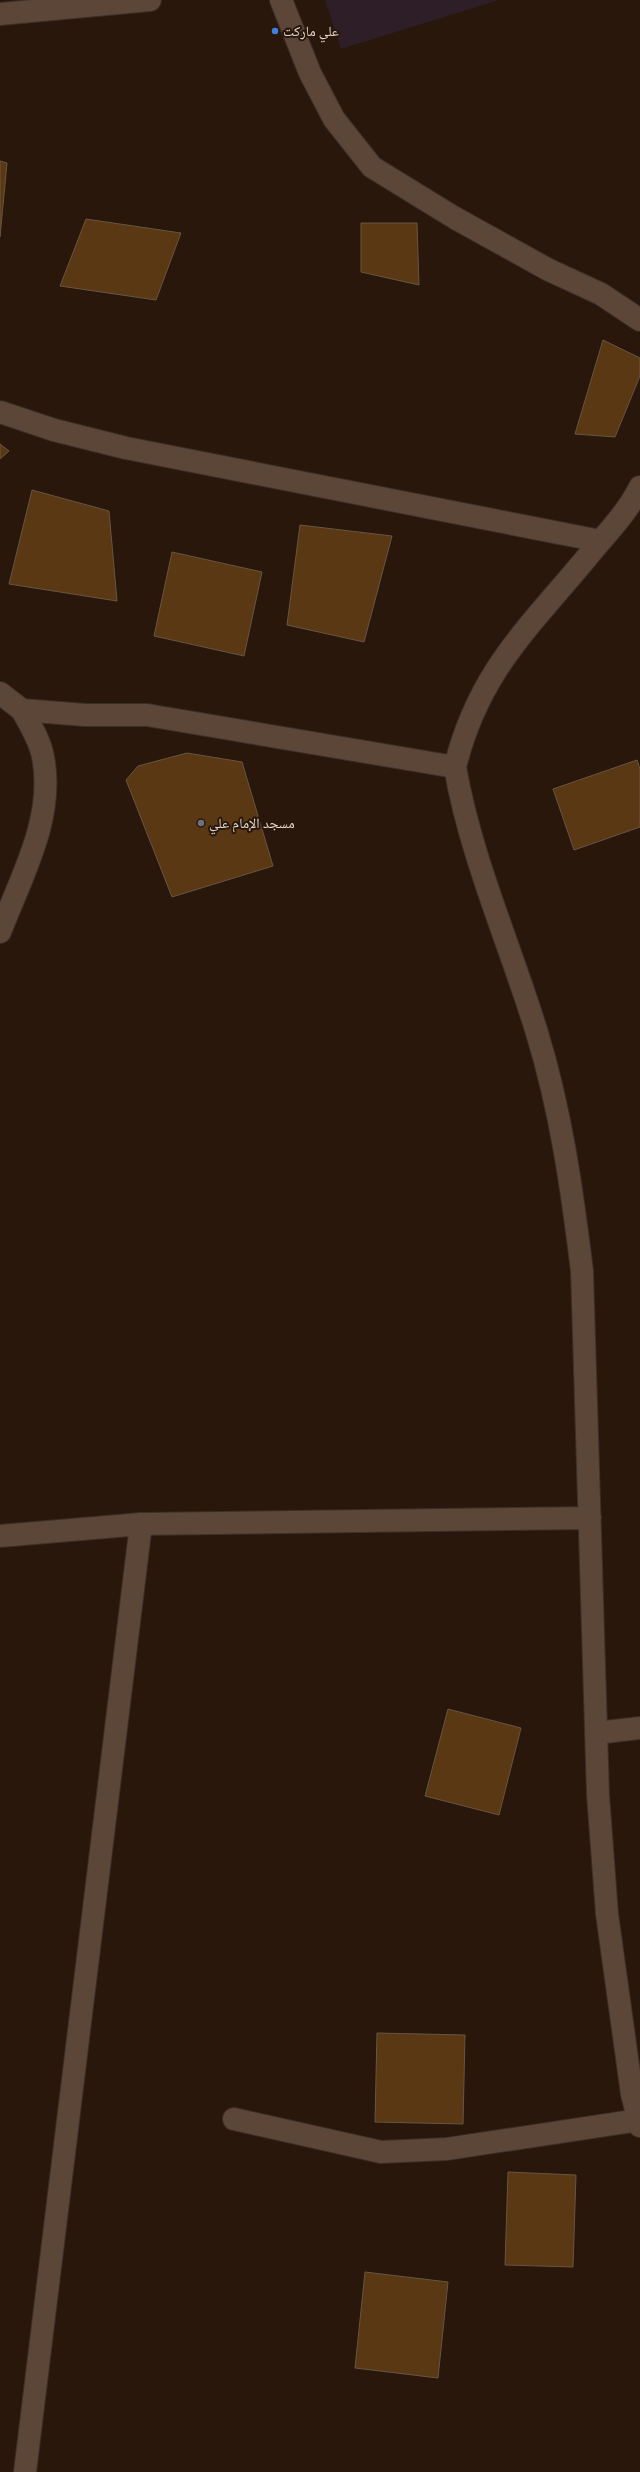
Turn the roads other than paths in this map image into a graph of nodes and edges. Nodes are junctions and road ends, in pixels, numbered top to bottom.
1 (150, 0) edge
2 (281, 0) edge
3 (0, 14) edge
4 (640, 320) edge
5 (0, 412) edge
6 (640, 487) edge
7 (600, 541) junction
8 (0, 693) edge
9 (22, 710) junction
10 (455, 767) junction
11 (0, 932) edge
12 (590, 1518) junction
13 (141, 1524) junction
14 (0, 1536) edge
15 (640, 1728) edge
16 (596, 1732) junction
17 (636, 2091) edge
18 (234, 2119) dead end
19 (639, 2123) edge
20 (25, 2472) edge

1 - 3 street
2 - 4 street
5 - 7 street
6 - 7 street
7 - 10 street
8 - 9 street
9 - 10 street
9 - 11 street
10 - 12 street
12 - 13 street
12 - 16 street
13 - 14 street
13 - 20 street
15 - 16 street
16 - 17 street
17 - 19 street
18 - 19 street

